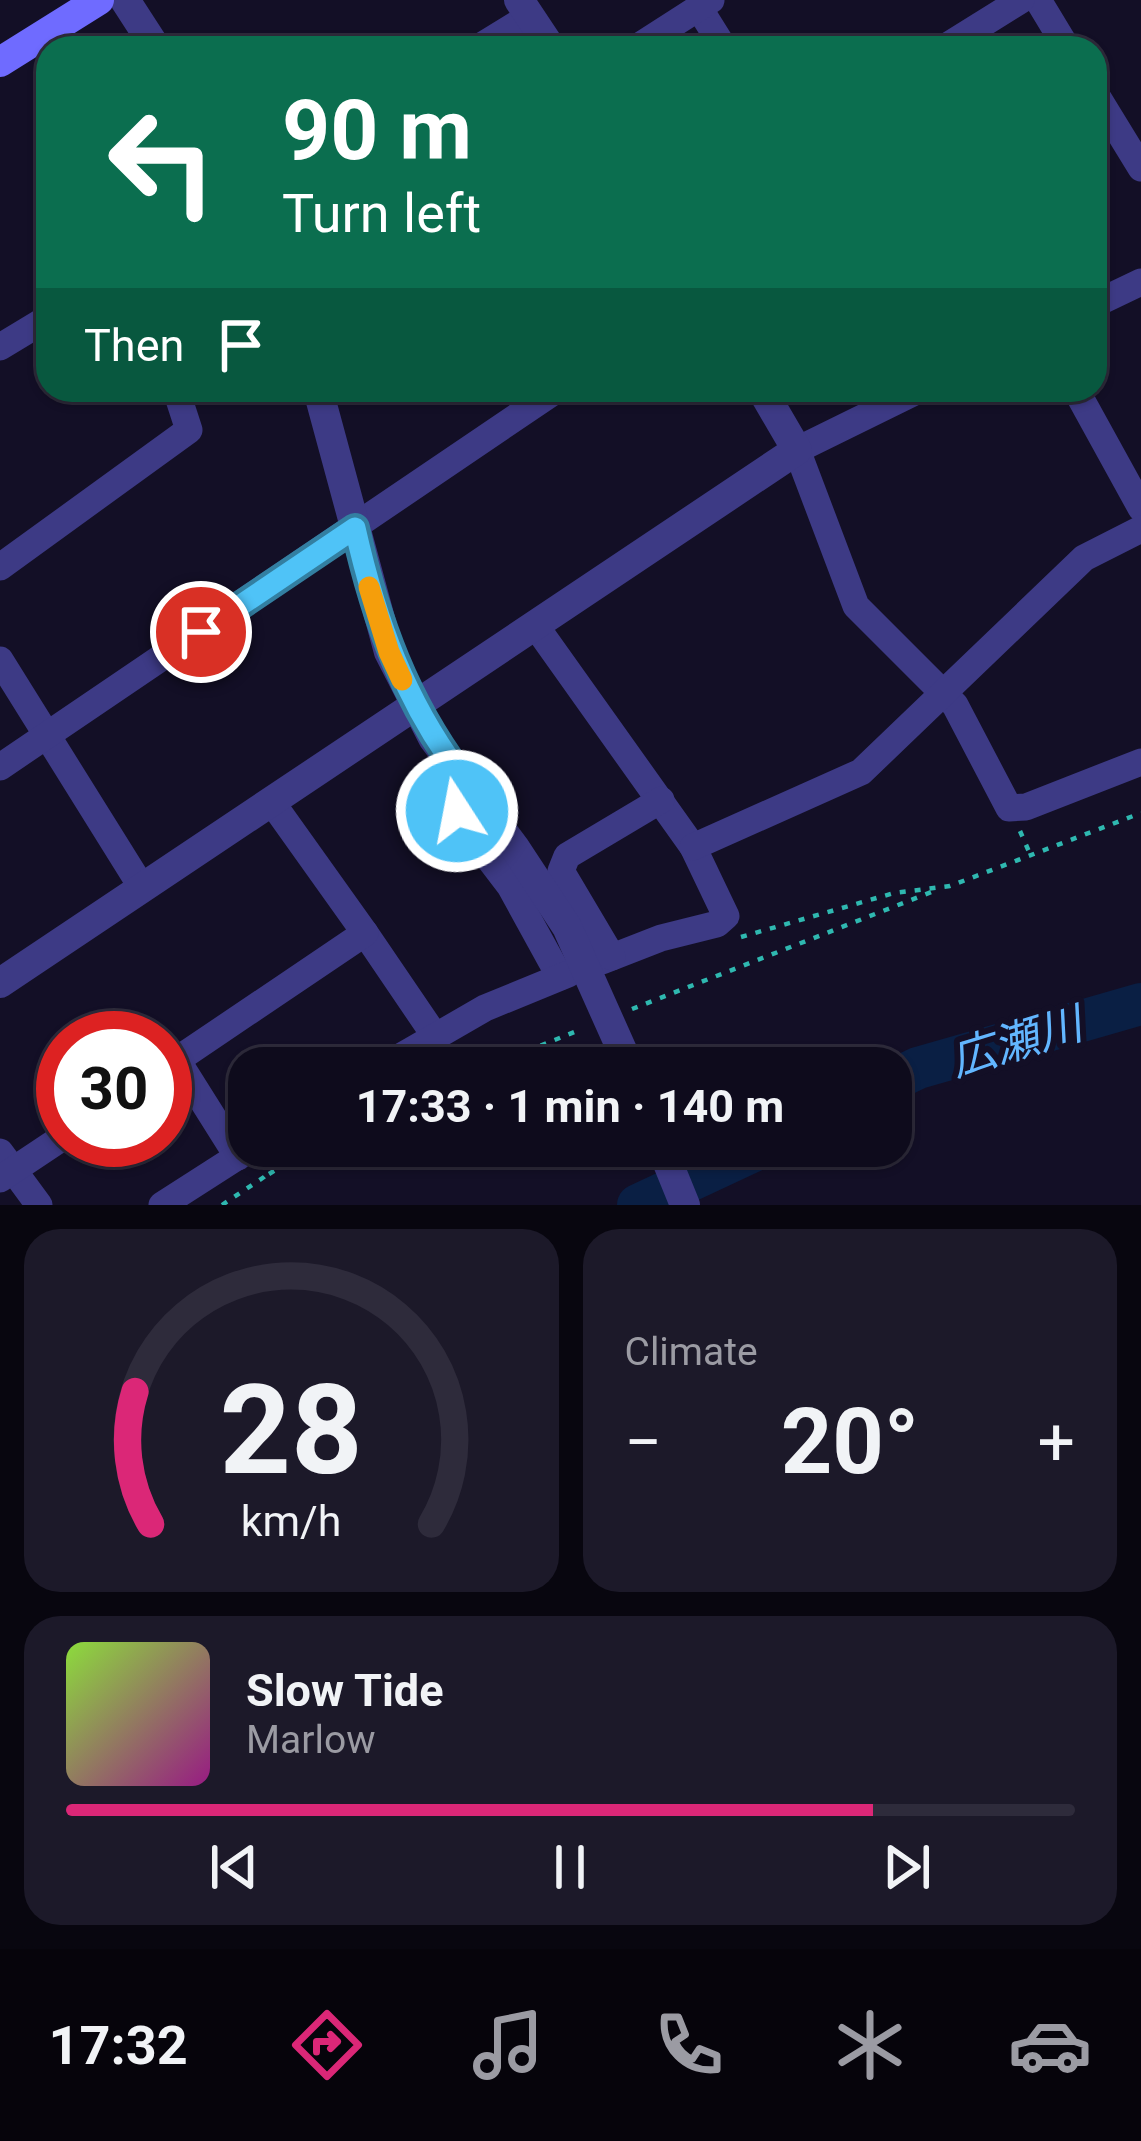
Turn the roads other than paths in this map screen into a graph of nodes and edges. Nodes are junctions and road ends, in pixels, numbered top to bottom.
1 (100, 0) edge
2 (125, 0) edge
3 (1021, 0) edge
4 (1038, 0) edge
5 (705, 4) edge
6 (525, 8) edge
7 (42, 36) edge
8 (148, 36) edge
9 (492, 36) edge
10 (543, 36) edge
11 (655, 36) edge
12 (719, 36) edge
13 (963, 36) edge
14 (1060, 36) edge
15 (36, 40) edge
16 (0, 62) edge
17 (1107, 113) edge
18 (1141, 168) edge
19 (1141, 282) edge
20 (1107, 298) edge
21 (36, 324) edge
22 (0, 347) edge
23 (180, 402) edge
24 (321, 402) edge
25 (539, 402) edge
26 (769, 402) edge
27 (895, 402) edge
28 (1083, 402) edge
29 (797, 450) junction
30 (1141, 508) edge
31 (355, 528) junction
32 (1141, 529) edge
33 (0, 566) edge
34 (535, 625) junction
35 (0, 660) edge
36 (944, 692) junction
37 (415, 706) junction
38 (48, 737) junction
39 (1141, 762) edge
40 (0, 767) edge
41 (463, 778) junction
42 (662, 800) junction
43 (273, 804) junction
44 (693, 847) junction
45 (141, 886) junction
46 (365, 933) junction
47 (0, 983) edge
48 (435, 1036) junction
49 (416, 1047) edge
50 (621, 1047) edge
51 (192, 1050) edge
52 (192, 1088) edge
53 (228, 1130) edge
54 (36, 1151) edge
55 (228, 1162) edge
56 (4, 1167) edge
57 (670, 1167) edge
58 (39, 1205) edge
59 (161, 1205) edge
60 (685, 1205) edge

1 - 7 main road
2 - 8 street
3 - 13 street
4 - 14 street
5 - 11 street
5 - 12 street
6 - 9 street
6 - 10 street
15 - 16 main road
17 - 18 street
19 - 20 street
21 - 22 street
23 - 33 street
24 - 31 street
25 - 31 street
26 - 29 street
27 - 29 street
28 - 30 street
29 - 34 street
29 - 36 street
31 - 37 street
31 - 38 street
32 - 36 street
34 - 37 street
34 - 42 street
35 - 38 street
36 - 39 street
36 - 44 street
37 - 41 street
37 - 43 street
38 - 40 street
38 - 45 street
41 - 48 street
41 - 50 street
42 - 44 street
42 - 44 street
43 - 45 street
43 - 46 street
45 - 47 street
46 - 48 street
46 - 51 street
48 - 49 street
52 - 53 street
54 - 56 street
55 - 59 street
56 - 58 street
57 - 60 street

